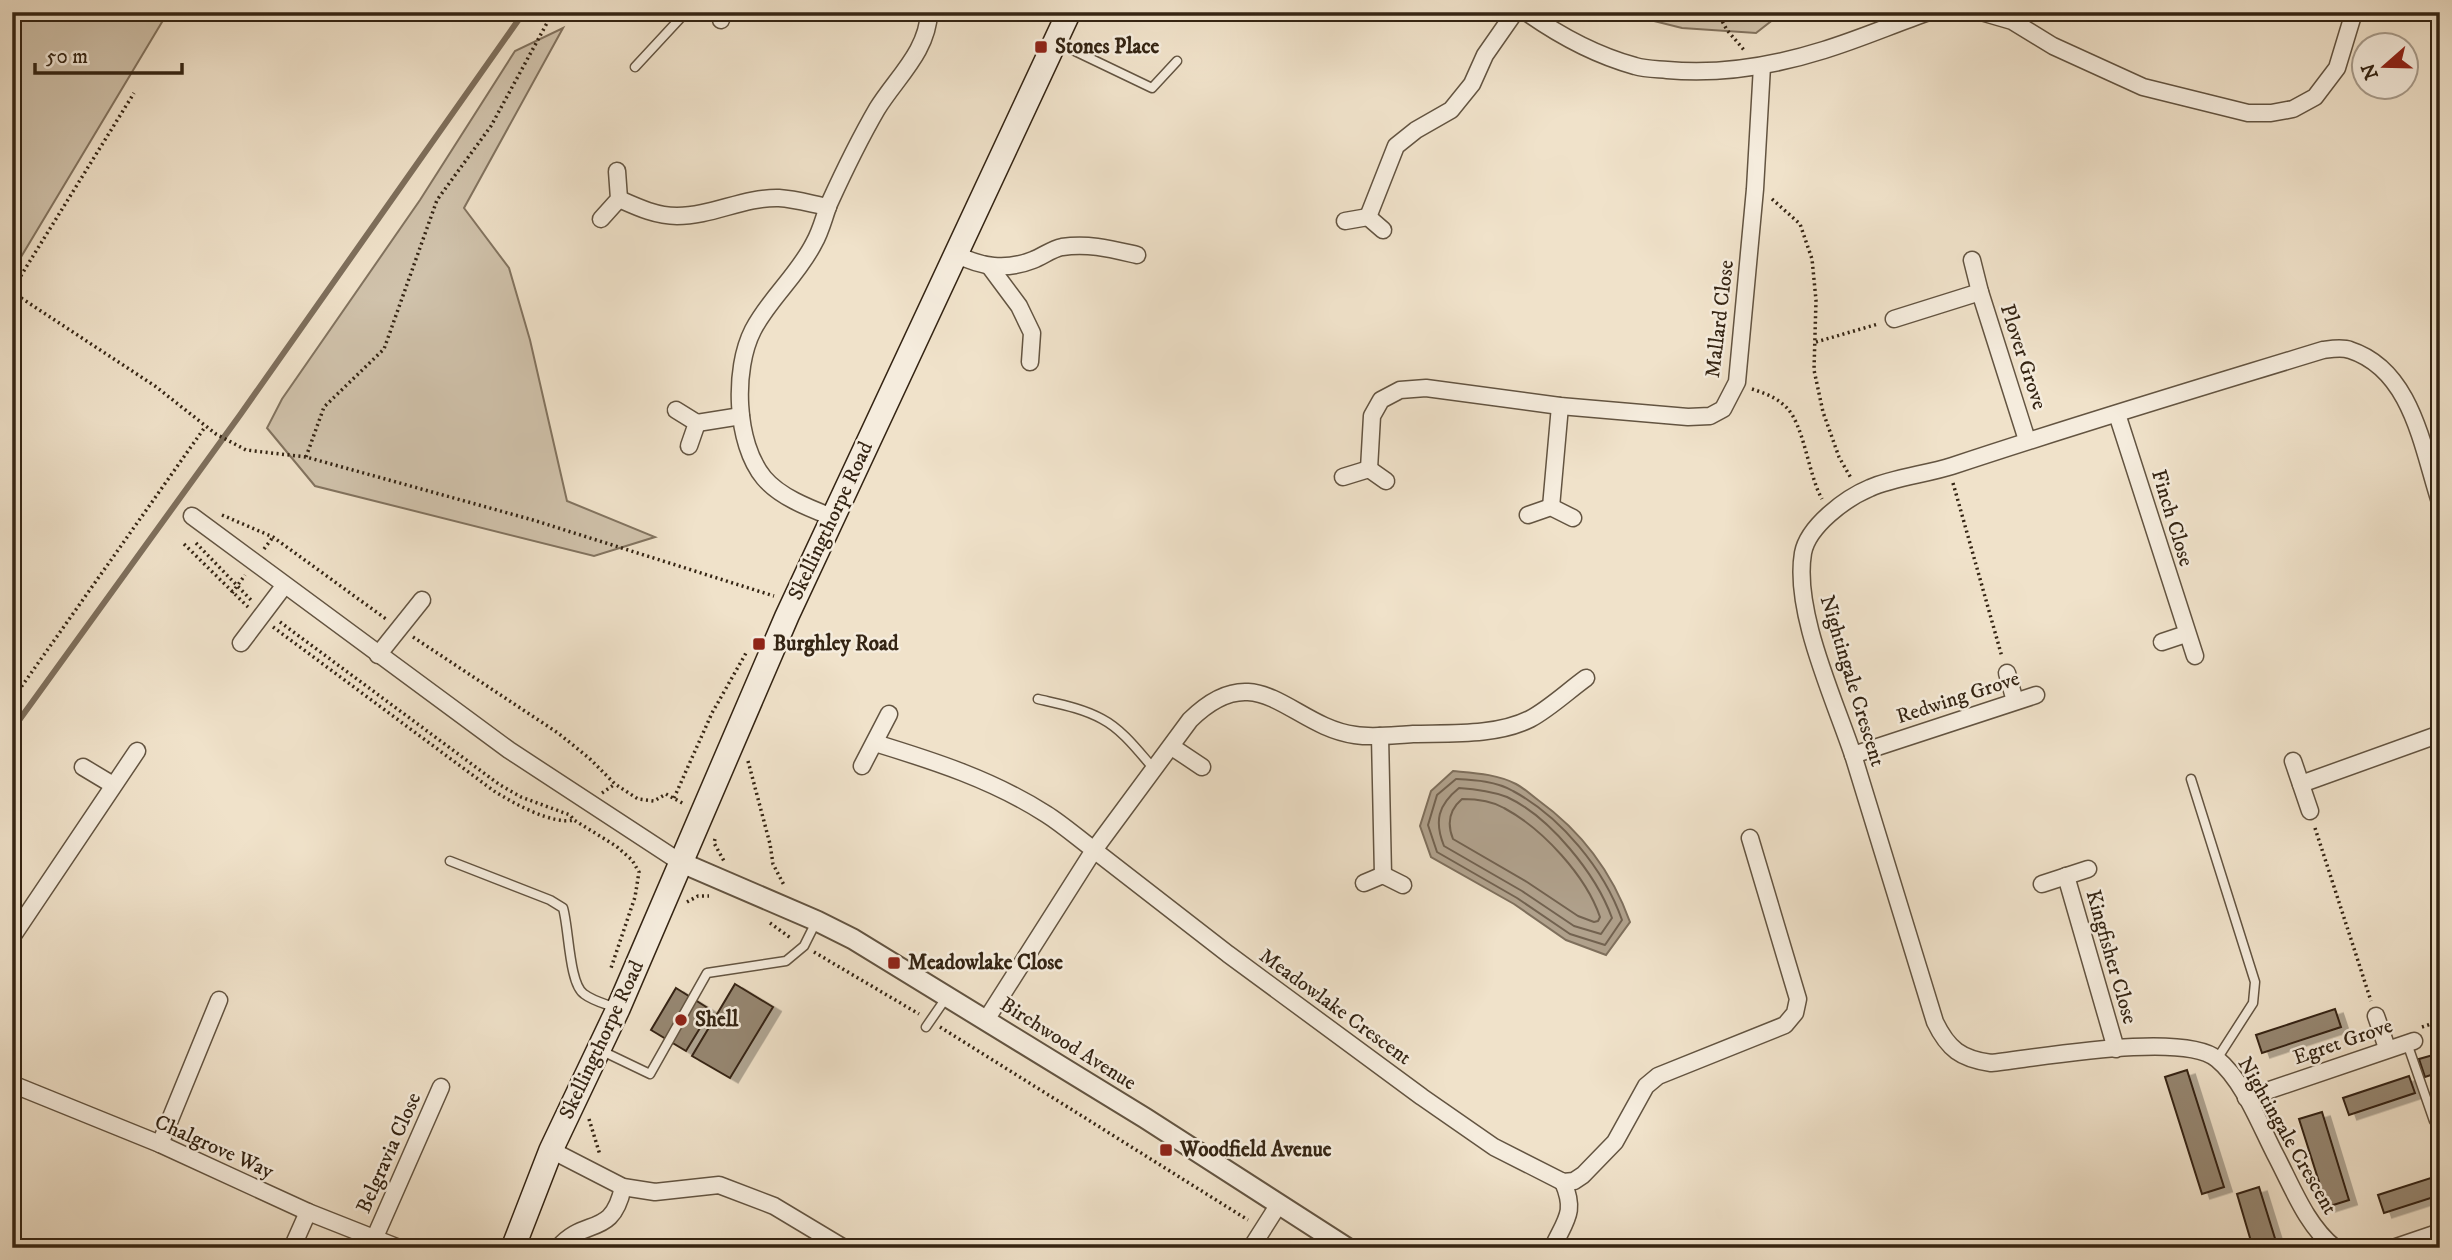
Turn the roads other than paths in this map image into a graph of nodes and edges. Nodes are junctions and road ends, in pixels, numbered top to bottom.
1 (686, 12) edge
2 (929, 12) edge
3 (1069, 12) edge
4 (1515, 12) edge
5 (1526, 12) edge
6 (1930, 12) edge
7 (1981, 12) edge
8 (2354, 12) edge
9 (2014, 17) edge
10 (1055, 42) junction
11 (1177, 61) dead end
12 (635, 67) dead end
13 (1754, 68) junction
14 (617, 171) dead end
15 (620, 199) junction
16 (828, 207) junction
17 (1368, 217) junction
18 (601, 219) dead end
19 (1345, 220) dead end
20 (1383, 230) dead end
21 (955, 254) junction
22 (1137, 255) dead end
23 (1972, 260) dead end
24 (990, 267) junction
25 (1980, 292) junction
26 (1894, 319) road end
27 (1030, 362) dead end
28 (1560, 406) junction
29 (676, 410) dead end
30 (2117, 414) junction
31 (741, 416) junction
32 (697, 423) junction
33 (2027, 440) junction
34 (689, 446) dead end
35 (1369, 469) junction
36 (1343, 477) dead end
37 (1386, 481) dead end
38 (2440, 502) edge
39 (1551, 507) junction
40 (1528, 515) dead end
41 (191, 516) dead end
42 (832, 517) junction
43 (1573, 519) dead end
44 (284, 586) junction
45 (422, 600) dead end
46 (2186, 634) junction
47 (2162, 642) dead end
48 (241, 643) dead end
49 (378, 655) junction
50 (2195, 656) dead end
51 (2007, 673) road end
52 (1586, 678) dead end
53 (2036, 695) dead end
54 (1038, 698) dead end
55 (2015, 701) junction
56 (889, 714) dead end
57 (2440, 734) edge
58 (1380, 736) junction
59 (876, 743) junction
60 (1172, 747) junction
61 (137, 751) dead end
62 (1853, 755) junction
63 (2293, 761) dead end
64 (862, 766) dead end
65 (1202, 766) dead end
66 (83, 767) dead end
67 (1154, 769) junction
68 (2191, 779) dead end
69 (2301, 784) junction
70 (113, 785) junction
71 (2310, 811) road end
72 (1750, 838) dead end
73 (1094, 850) junction
74 (450, 861) dead end
75 (680, 862) junction
76 (2088, 869) dead end
77 (1383, 875) junction
78 (2066, 876) junction
79 (1364, 883) dead end
80 (2042, 884) dead end
81 (1403, 885) dead end
82 (817, 920) junction
83 (12, 937) edge
84 (948, 995) junction
85 (219, 1000) dead end
86 (618, 1009) junction
87 (2375, 1016) road end
88 (986, 1020) junction
89 (926, 1027) dead end
90 (2410, 1042) joint
91 (2387, 1048) junction
92 (2116, 1049) junction
93 (599, 1050) junction
94 (2217, 1059) junction
95 (12, 1084) edge
96 (441, 1087) dead end
97 (2246, 1098) junction
98 (2440, 1126) edge
99 (160, 1144) junction
100 (551, 1150) junction
101 (1563, 1182) junction
102 (624, 1187) junction
103 (1279, 1204) junction
104 (308, 1212) junction
105 (2440, 1232) edge
106 (375, 1237) junction
107 (1553, 1247) edge
108 (292, 1248) edge
109 (399, 1248) edge
110 (513, 1248) edge
111 (558, 1248) edge
112 (844, 1248) edge
113 (1251, 1248) edge
114 (1347, 1248) edge
115 (2335, 1248) edge
116 (2393, 1248) edge

1 - 12 lane
2 - 16 street
3 - 10 main road, Skellingthorpe Road
4 - 17 street
5 - 13 street
6 - 13 street
7 - 9 street
8 - 9 street
10 - 11 lane
10 - 21 main road, Skellingthorpe Road
13 - 28 street, Mallard Close
14 - 15 street
15 - 16 street
15 - 18 street
16 - 31 street
17 - 19 street
17 - 20 street
21 - 24 street
21 - 42 main road, Skellingthorpe Road
22 - 24 street
23 - 25 street
24 - 27 street
25 - 26 street, Plover Grove
25 - 33 street, Plover Grove
28 - 35 street, Mallard Close
28 - 39 street
29 - 32 street
30 - 33 street, Nightingale Crescent
30 - 38 street, Nightingale Crescent
30 - 46 street, Finch Close
31 - 32 street
31 - 42 street
32 - 34 street
33 - 62 street, Nightingale Crescent
35 - 36 street
35 - 37 street
39 - 40 street
39 - 43 street
41 - 44 street
42 - 75 main road, Skellingthorpe Road
44 - 48 street
44 - 49 street
45 - 49 street
46 - 47 street
46 - 50 street, Finch Close
49 - 75 street
51 - 55 street
52 - 58 street
53 - 55 street, Redwing Grove
54 - 67 lane
55 - 62 street, Redwing Grove
56 - 59 street
57 - 69 street
58 - 60 street
58 - 77 street
59 - 64 street
59 - 73 street, Meadowlake Crescent
60 - 65 street
60 - 67 street
61 - 70 street
62 - 92 street, Nightingale Crescent
63 - 69 street
66 - 70 street
67 - 73 street
68 - 94 lane
69 - 71 street
70 - 83 street
72 - 101 street
73 - 88 street
73 - 101 street, Meadowlake Crescent
74 - 86 lane
75 - 82 street, Birchwood Avenue
75 - 86 main road, Skellingthorpe Road
76 - 78 street, Kingfisher Close
77 - 79 street
77 - 81 street
78 - 80 street, Kingfisher Close
78 - 92 street, Kingfisher Close
82 - 84 street, Birchwood Avenue
82 - 93 lane
84 - 88 street, Birchwood Avenue
84 - 89 lane
85 - 99 street
86 - 93 main road, Skellingthorpe Road
87 - 91 street
88 - 103 street, Birchwood Avenue
90 - 91 street, Egret Grove
90 - 98 lane
91 - 97 street, Egret Grove
92 - 94 street, Nightingale Crescent
93 - 100 main road, Skellingthorpe Road
94 - 97 street, Nightingale Crescent
95 - 99 street, Chalgrove Way
96 - 106 street, Belgravia Close
97 - 115 street, Nightingale Crescent
99 - 104 street, Chalgrove Way
100 - 102 street
100 - 110 main road, Skellingthorpe Road
101 - 107 street
102 - 111 street
102 - 112 street
103 - 113 street
103 - 114 street, Birchwood Avenue
104 - 106 street, Chalgrove Way
104 - 108 street
105 - 116 street
106 - 109 street, Chalgrove Way

